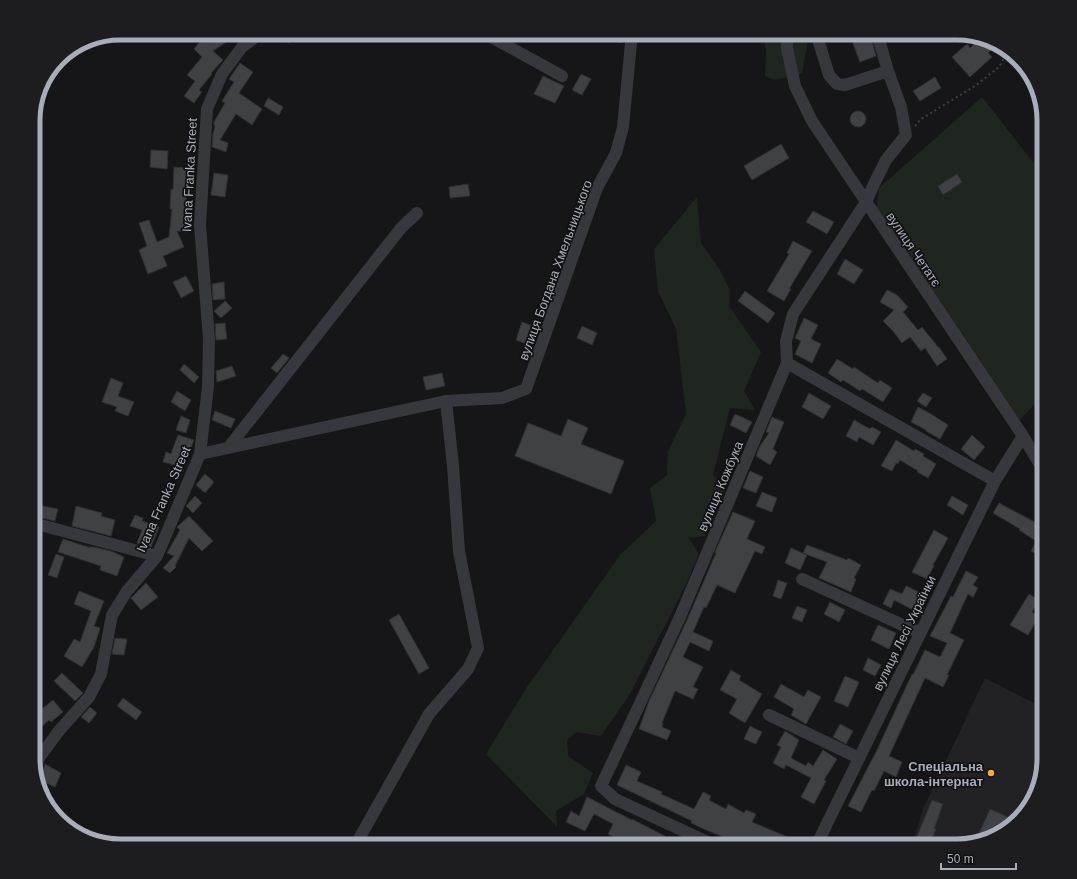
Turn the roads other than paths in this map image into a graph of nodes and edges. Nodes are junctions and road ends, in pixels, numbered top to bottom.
1 (252, 40) edge
2 (497, 40) edge
3 (631, 40) edge
4 (787, 40) edge
5 (818, 40) edge
6 (879, 40) edge
7 (888, 72) junction
8 (562, 76) dead end
9 (866, 202) junction
10 (417, 213) dead end
11 (787, 363) junction
12 (446, 401) junction
13 (1023, 436) junction
14 (228, 448) junction
15 (200, 454) junction
16 (1037, 460) edge
17 (995, 481) junction
18 (40, 525) edge
19 (157, 556) junction
20 (802, 579) dead end
21 (920, 633) junction
22 (769, 715) dead end
23 (40, 757) edge
24 (859, 758) junction
25 (359, 839) edge
26 (701, 839) edge
27 (819, 839) edge

1 - 15 street, Ivana Franka Street
2 - 8 street
3 - 12 street, вулиця Богдана Хмельницького
4 - 9 street, вулиця Четатє
5 - 7 street
6 - 7 street
7 - 9 street, вулиця Кожбука
9 - 11 street, вулиця Кожбука
9 - 13 street, вулиця Четатє
10 - 14 street
11 - 17 street
11 - 26 street, вулиця Кожбука
12 - 14 street, вулиця Богдана Хмельницького
12 - 25 street
13 - 16 street, вулиця Четатє
13 - 17 street, вулиця Лесі Українки
14 - 15 street, вулиця Богдана Хмельницького
15 - 19 street, Ivana Franka Street
17 - 21 street, вулиця Лесі Українки
18 - 19 street
19 - 23 street, Ivana Franka Street
20 - 21 street
21 - 24 street, вулиця Лесі Українки
22 - 24 street
24 - 27 street, вулиця Лесі Українки

